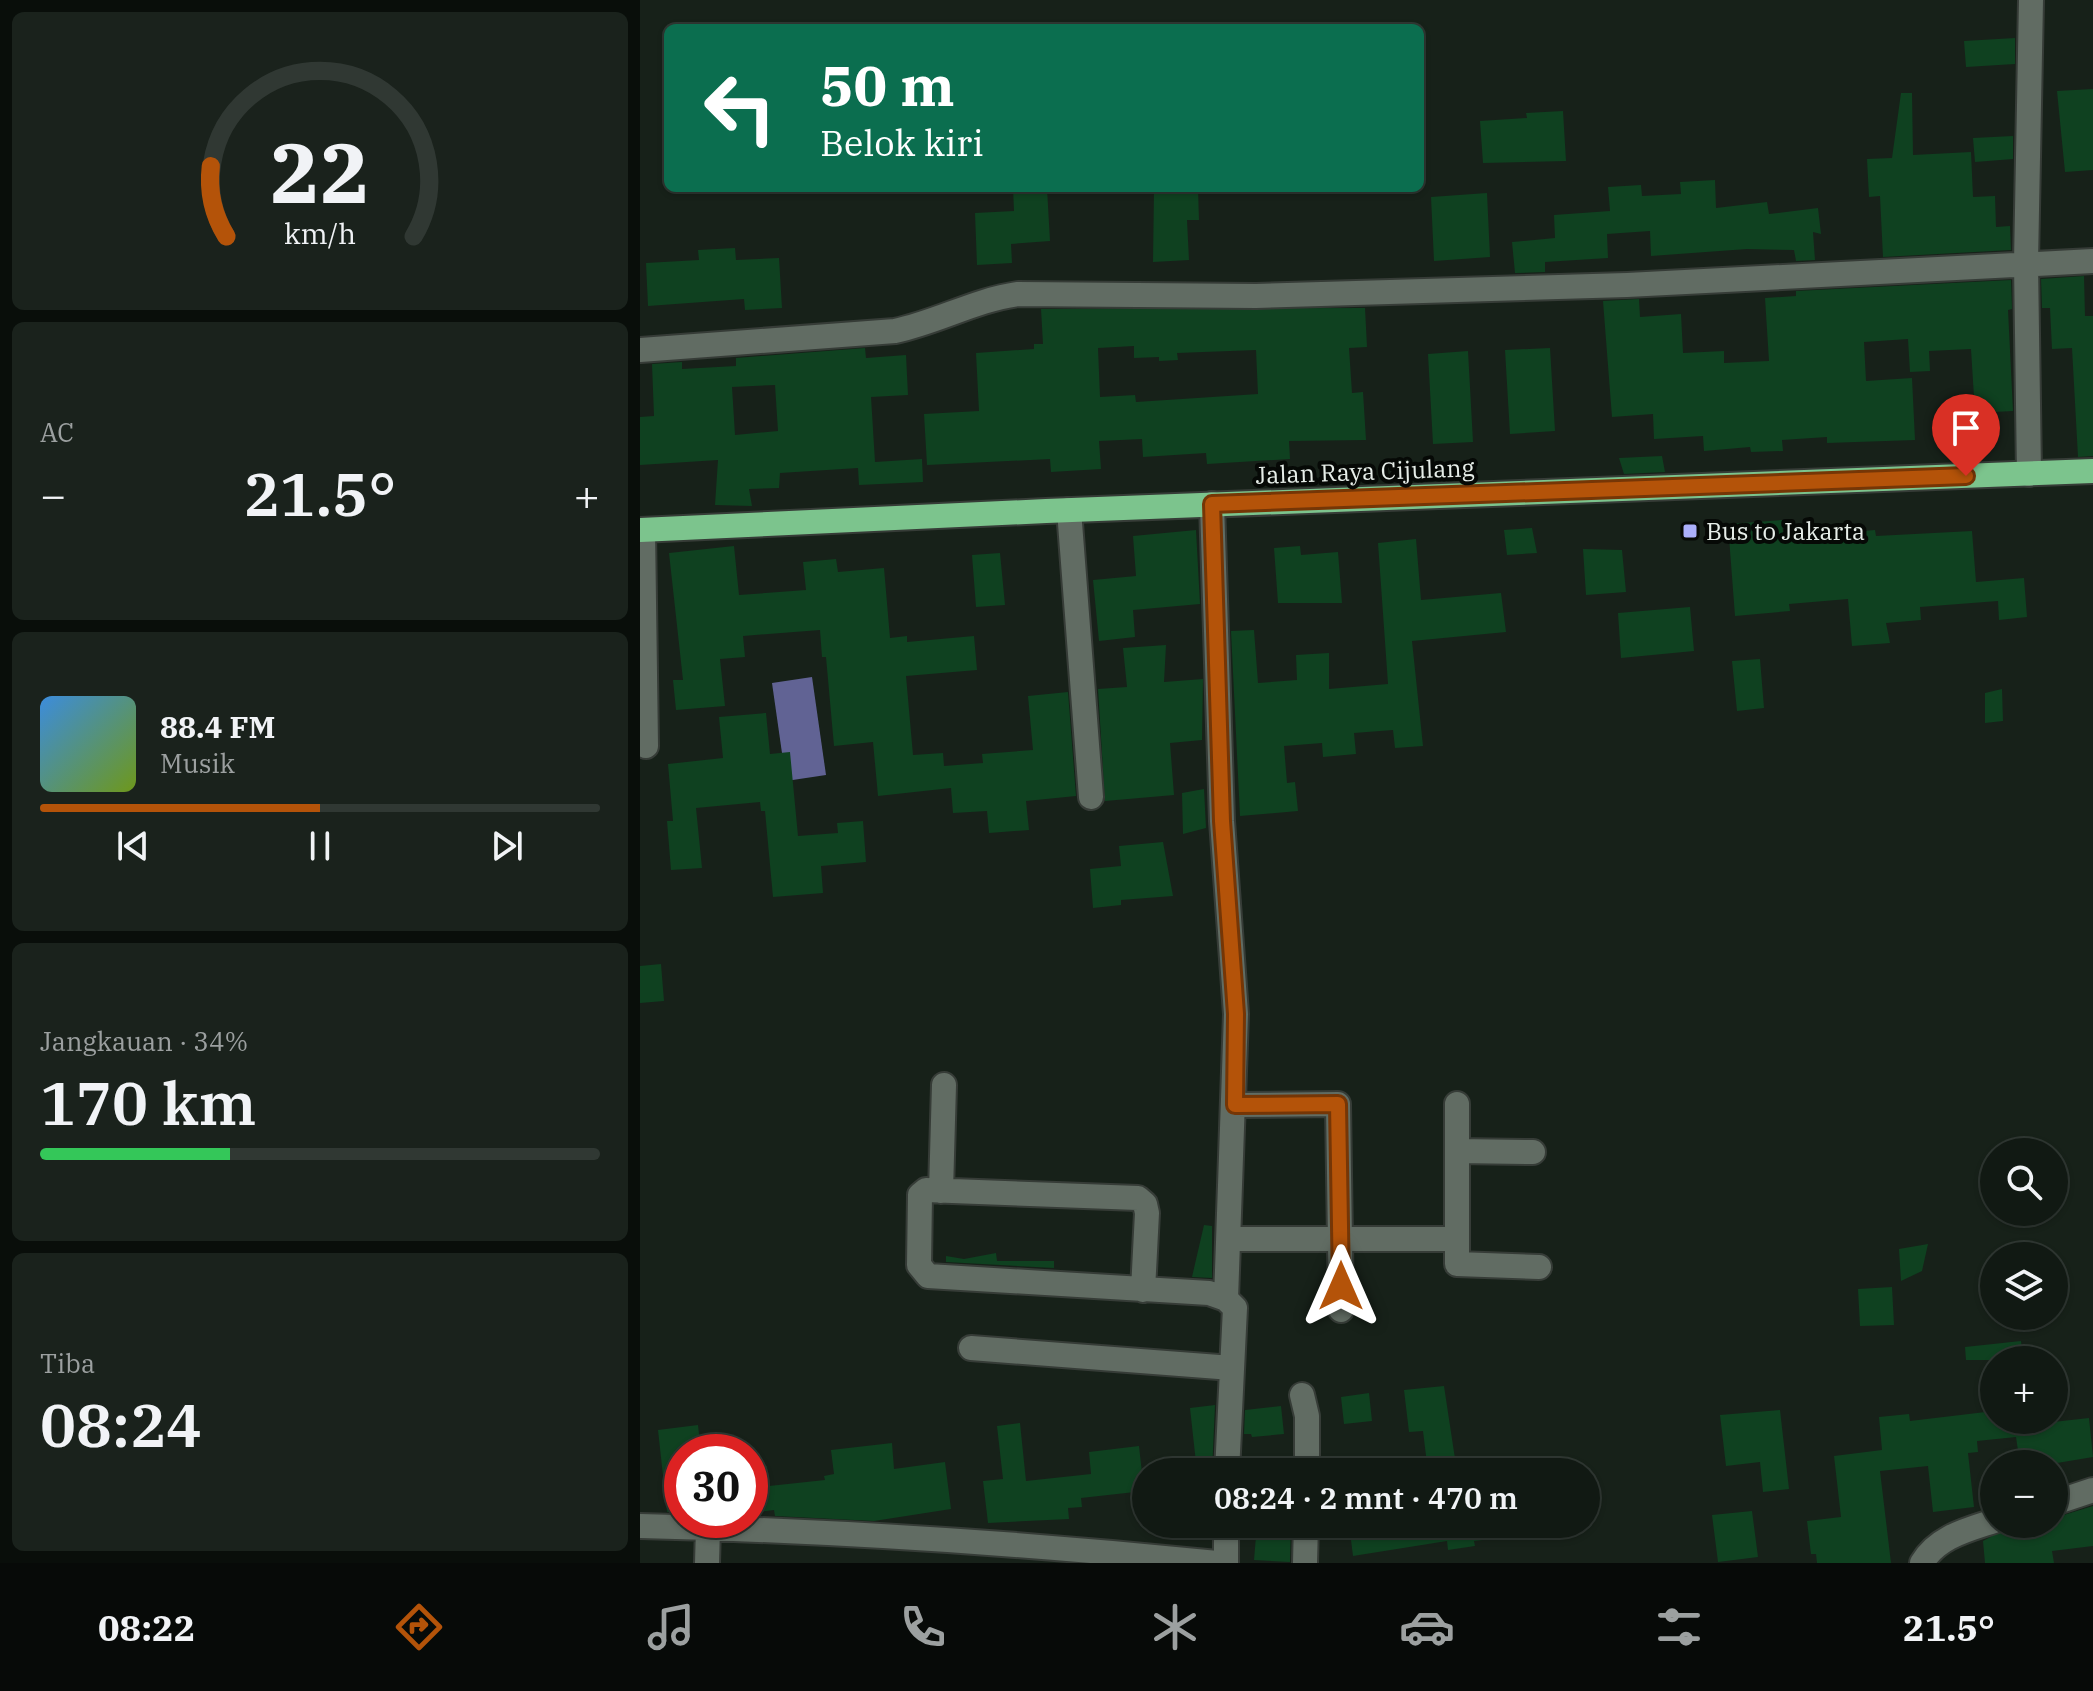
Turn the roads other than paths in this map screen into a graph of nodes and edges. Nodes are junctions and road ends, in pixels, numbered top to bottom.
1 (2031, 0) edge
2 (2093, 261) edge
3 (2026, 263) junction
4 (640, 350) edge
5 (2093, 471) edge
6 (2029, 474) junction
7 (1212, 504) junction
8 (1069, 510) junction
9 (641, 530) edge
10 (646, 746) dead end
11 (1091, 797) dead end
12 (944, 1085) dead end
13 (1457, 1104) dead end
14 (1235, 1105) junction
15 (1457, 1151) junction
16 (1533, 1152) dead end
17 (941, 1191) junction
18 (1225, 1239) junction
19 (1341, 1239) junction
20 (1457, 1239) junction
21 (1539, 1267) dead end
22 (1143, 1290) junction
23 (1222, 1297) junction
24 (1341, 1310) dead end
25 (971, 1348) dead end
26 (1232, 1368) junction
27 (1302, 1395) dead end
28 (1228, 1458) edge
29 (1307, 1458) edge
30 (2093, 1490) edge
31 (2068, 1498) edge
32 (1980, 1525) edge
33 (640, 1526) edge
34 (664, 1527) edge
35 (768, 1533) edge
36 (708, 1538) edge
37 (1226, 1538) edge
38 (1306, 1538) edge
39 (984, 1552) edge
40 (707, 1563) edge
41 (1217, 1563) edge
42 (1226, 1563) edge
43 (1305, 1563) edge
44 (1922, 1563) edge

1 - 3 street
2 - 3 street
3 - 4 street
3 - 6 street
5 - 6 highway, Jalan Raya Cijulang
6 - 7 highway, Jalan Raya Cijulang
7 - 8 highway, Jalan Raya Cijulang
7 - 14 street
8 - 9 highway, Jalan Raya Cijulang
8 - 11 street
9 - 10 street
12 - 17 street
13 - 15 street
14 - 18 street
14 - 19 street
15 - 16 street
15 - 20 street
17 - 22 street
17 - 22 street
18 - 19 street
18 - 23 street
19 - 20 street
19 - 24 street
20 - 21 street
22 - 23 street
23 - 26 street
25 - 26 street
26 - 28 street
27 - 29 street
30 - 31 street
32 - 44 street
33 - 34 street
35 - 39 street
36 - 40 street
37 - 42 street
38 - 43 street
39 - 41 street

